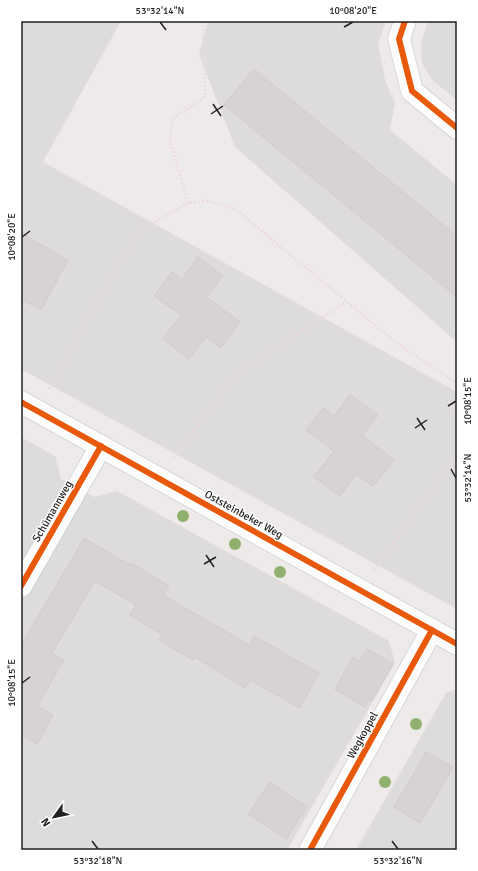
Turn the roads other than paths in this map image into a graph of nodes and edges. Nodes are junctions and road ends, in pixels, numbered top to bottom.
1 (405, 21) edge
2 (457, 128) edge
3 (29, 406) edge
4 (101, 446) junction
5 (21, 586) edge
6 (432, 630) junction
7 (457, 644) edge
8 (310, 850) edge

1 - 2 street
3 - 4 street, Oststeinbeker Weg
4 - 5 street, Schümannweg
4 - 6 street, Oststeinbeker Weg
6 - 7 street, Oststeinbeker Weg
6 - 8 street, Wegkoppel

